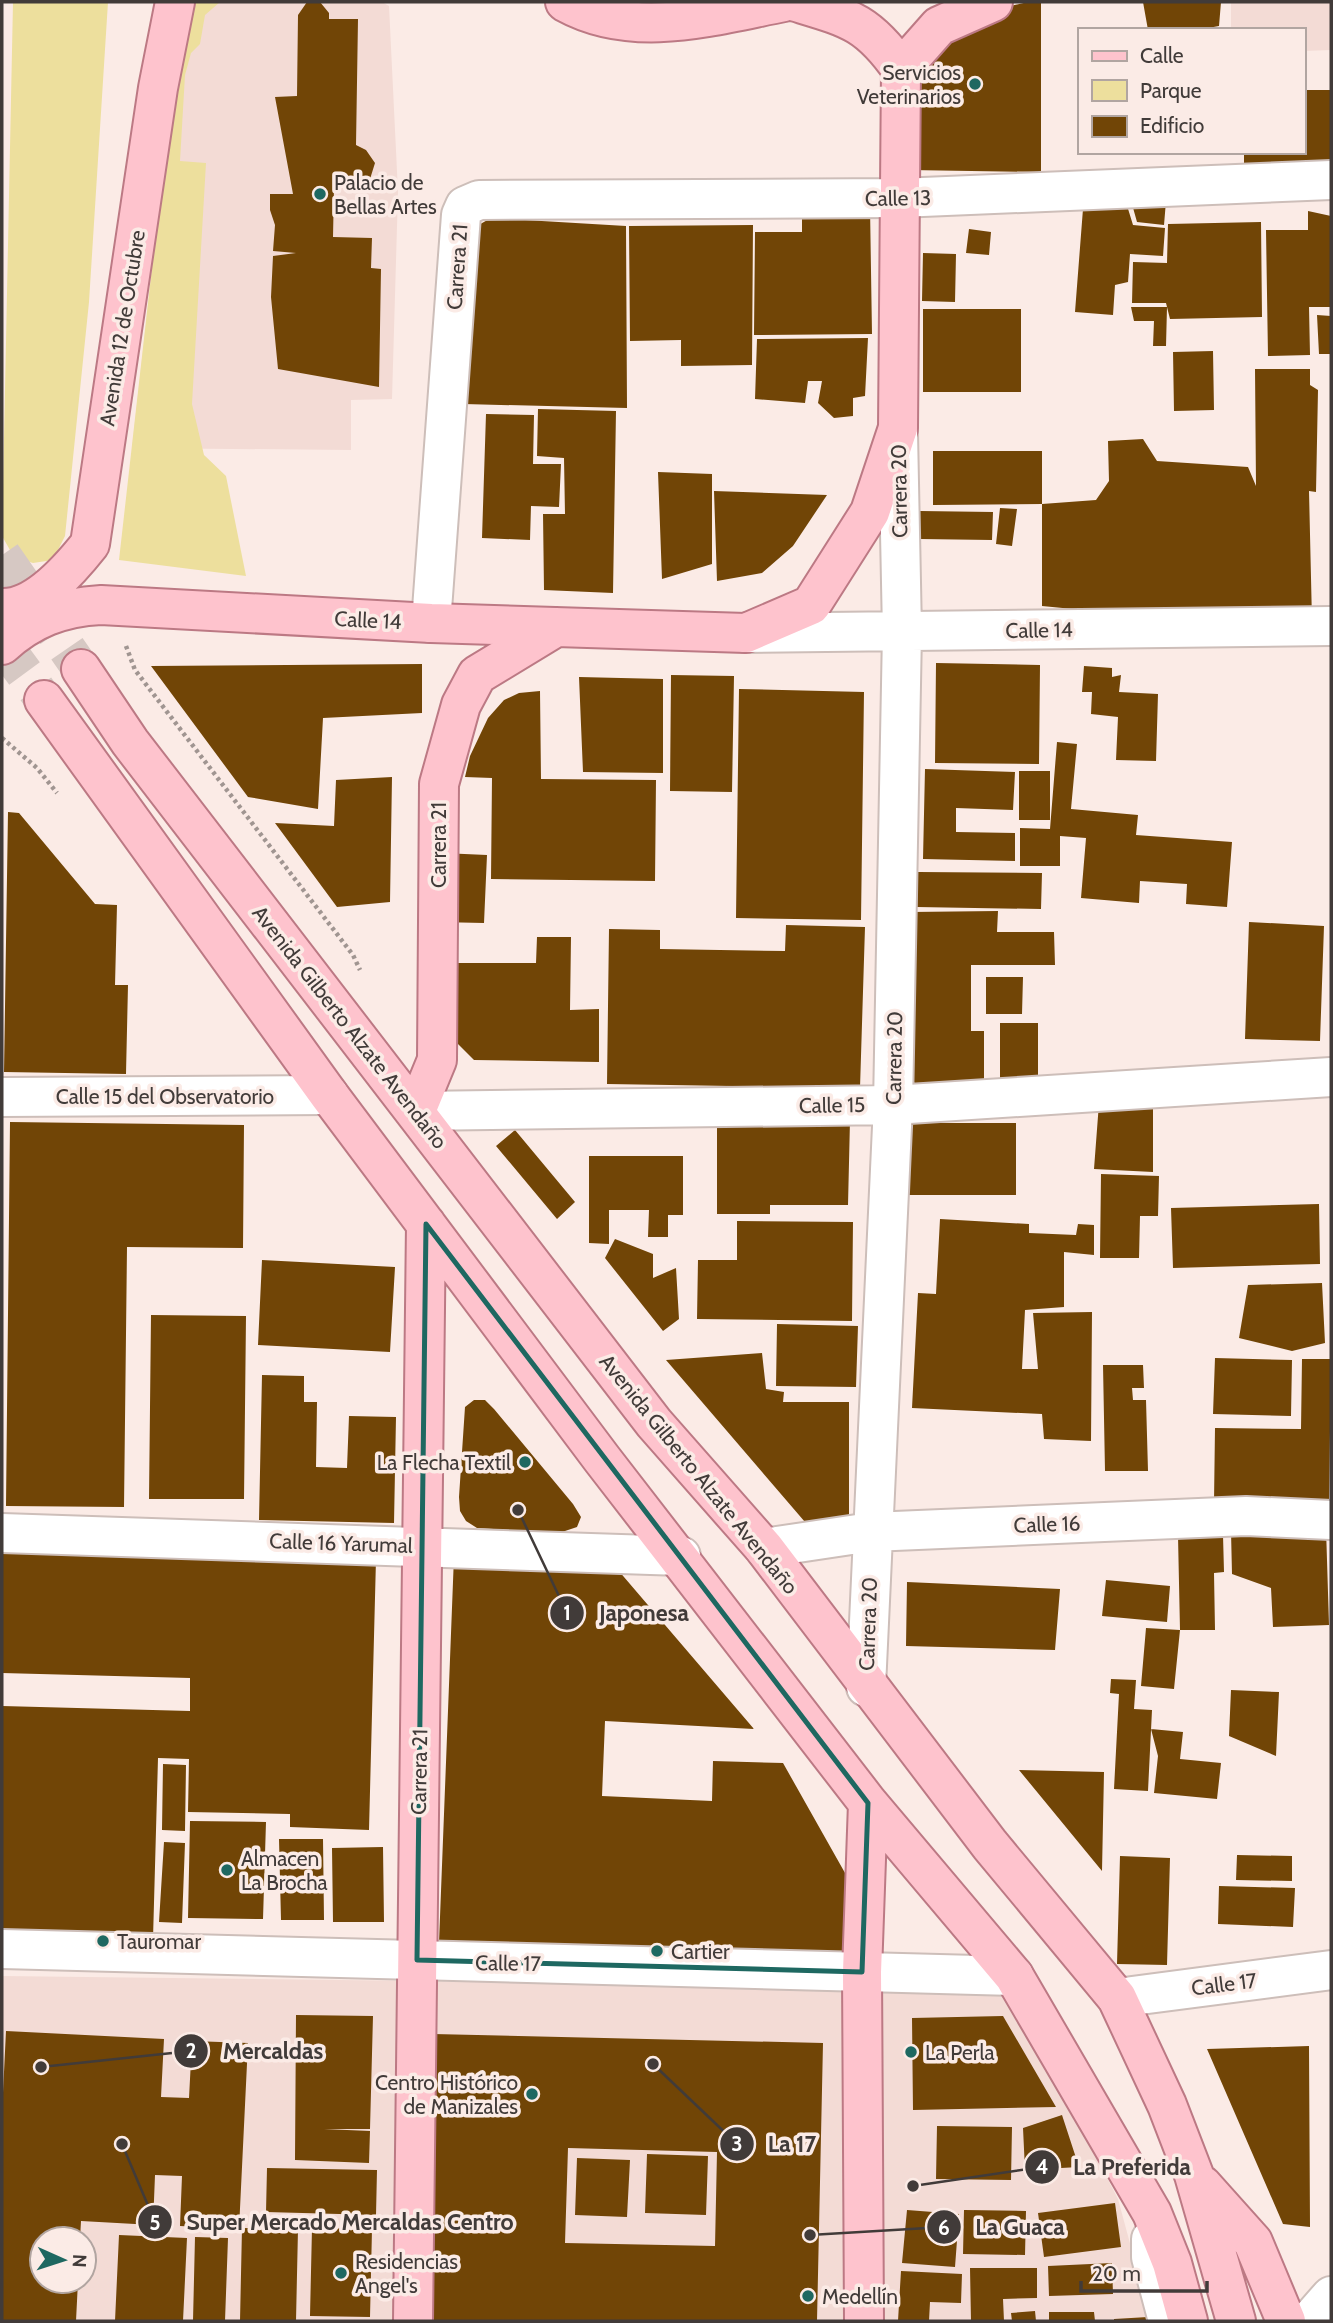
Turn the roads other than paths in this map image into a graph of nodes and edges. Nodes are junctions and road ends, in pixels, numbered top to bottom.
1 (175, 2) edge
2 (565, 2) edge
3 (784, 2) edge
4 (796, 2) edge
5 (993, 2) edge
6 (901, 69) junction
7 (1331, 180) edge
8 (899, 198) junction
9 (465, 206) joint
10 (898, 428) junction
11 (90, 544) junction
12 (834, 574) joint
13 (106, 606) junction
14 (2, 608) edge
15 (431, 623) junction
16 (1331, 626) edge
17 (556, 627) junction
18 (902, 632) junction
19 (746, 633) junction
20 (2, 645) edge
21 (80, 669) tunnel mouth
22 (44, 700) tunnel mouth
23 (1331, 1077) edge
24 (329, 1095) junction
25 (2, 1097) edge
26 (893, 1105) junction
27 (416, 1111) junction
28 (426, 1224) junction
29 (1331, 1520) edge
30 (871, 1532) junction
31 (2, 1533) edge
32 (422, 1546) junction
33 (764, 1548) junction
34 (681, 1556) junction
35 (866, 1687) junction
36 (868, 1803) junction
37 (2, 1949) edge
38 (417, 1960) junction
39 (1331, 1970) edge
40 (862, 1972) junction
41 (1014, 1976) junction
42 (1116, 1998) junction
43 (1194, 2175) junction
44 (1152, 2213) junction
45 (1331, 2296) edge
46 (413, 2321) edge
47 (864, 2321) edge
48 (1168, 2321) edge
49 (1188, 2321) edge
50 (1236, 2321) edge
51 (1286, 2321) edge
52 (1309, 2321) edge

1 - 11 main road, Avenida 12 de Octubre
2 - 3 main road
4 - 6 main road
5 - 6 main road
6 - 8 main road, Carrera 20
7 - 8 street, Calle 13
8 - 9 street, Calle 13
8 - 10 main road, Carrera 20
9 - 15 street, Carrera 21
10 - 12 main road, Carrera 20
10 - 18 street, Carrera 20
11 - 13 main road
11 - 14 main road, Avenida 12 de Octubre
12 - 19 main road, Calle 14
13 - 15 main road, Calle 14
13 - 20 main road, Calle 14
15 - 17 main road, Calle 14
16 - 18 street, Calle 14
17 - 19 main road, Calle 14
17 - 27 main road, Carrera 21
18 - 19 street, Calle 14
18 - 26 street, Carrera 20
21 - 27 main road, Avenida Gilberto Alzate Avendaño
22 - 24 main road
23 - 26 street, Calle 15
24 - 25 street, Calle 15 del Observatorio
24 - 28 main road
26 - 27 street, Calle 15
26 - 30 street, Carrera 20
27 - 33 main road, Avenida Gilberto Alzate Avendaño
28 - 32 main road, Carrera 21
28 - 34 main road
29 - 30 street, Calle 16
30 - 33 street, Calle 16
30 - 35 street, Carrera 20
31 - 32 street, Calle 16 Yarumal
32 - 34 street, Calle 16 Yarumal
32 - 38 main road, Carrera 21
33 - 35 main road, Avenida Gilberto Alzate Avendaño
34 - 36 main road
35 - 42 main road, Avenida Gilberto Alzate Avendaño
36 - 40 main road
36 - 41 main road
37 - 38 street, Calle 17
38 - 40 street, Calle 17
38 - 46 main road, Carrera 21
39 - 42 street, Calle 17
40 - 41 street, Calle 17
40 - 47 main road
41 - 44 main road
42 - 43 main road, Avenida Gilberto Alzate Avendaño
43 - 50 main road, Avenida Gilberto Alzate Avendaño
43 - 51 main road
44 - 48 street
44 - 49 main road
45 - 52 street

